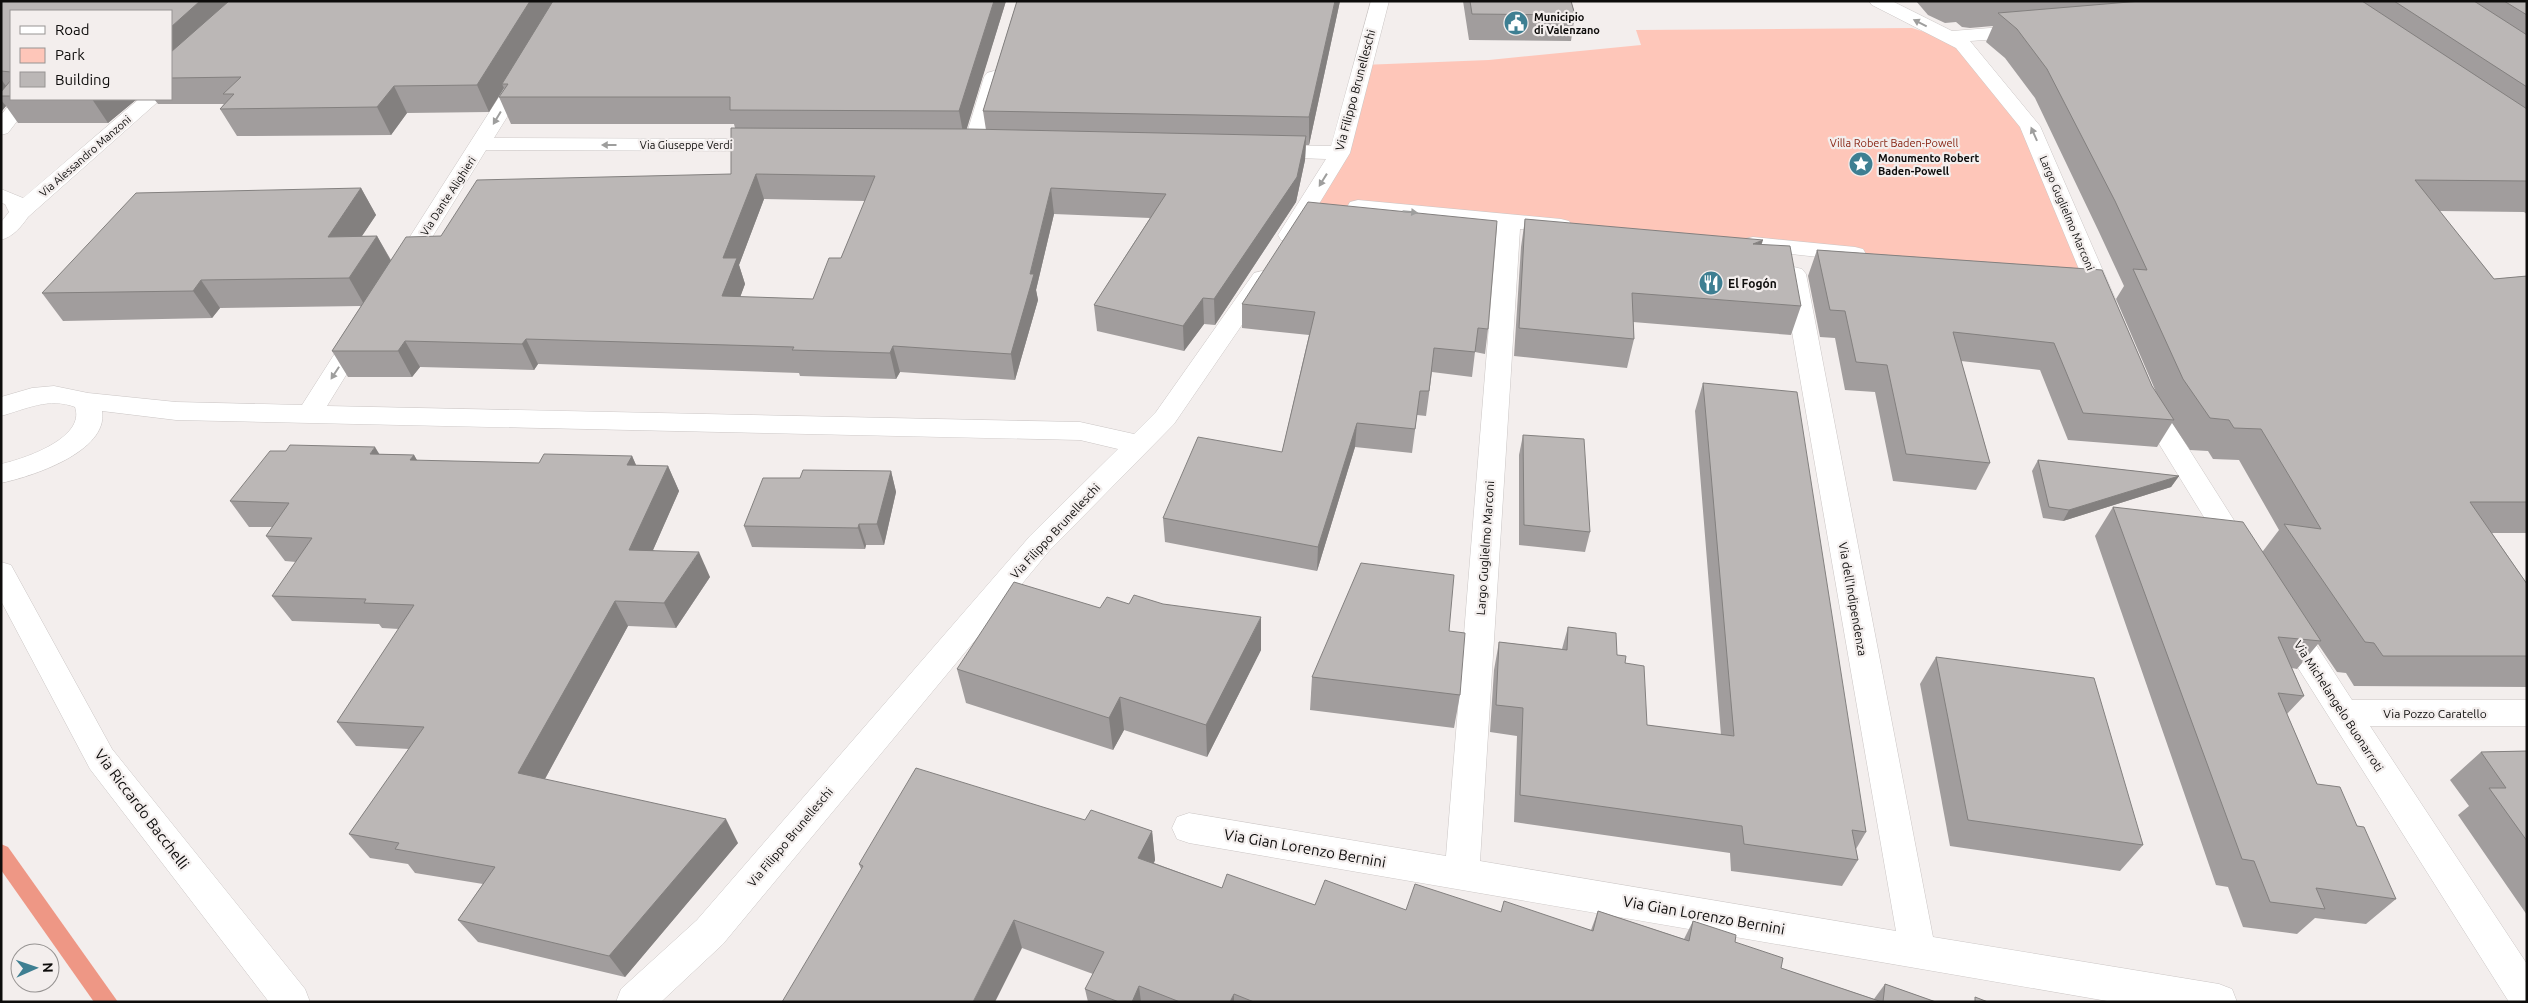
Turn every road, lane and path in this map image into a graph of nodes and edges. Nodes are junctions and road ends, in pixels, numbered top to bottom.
1 (1380, 1) edge
2 (1878, 1) edge
3 (2048, 29) edge
4 (1949, 37) junction
5 (1001, 55) edge
6 (532, 60) edge
7 (23, 100) edge
8 (150, 100) edge
9 (1, 129) edge
10 (482, 144) junction
11 (786, 145) edge
12 (973, 146) edge
13 (1251, 151) edge
14 (1340, 153) junction
15 (1, 195) edge
16 (1325, 204) junction
17 (20, 212) junction
18 (1509, 221) junction
19 (1586, 229) edge
20 (1, 233) edge
21 (1731, 242) edge
22 (1789, 248) junction
23 (1876, 256) edge
24 (393, 283) edge
25 (372, 316) edge
26 (2116, 330) edge
27 (2135, 375) edge
28 (1, 383) edge
29 (85, 401) junction
30 (12, 402) edge
31 (309, 414) junction
32 (1139, 444) junction
33 (1, 474) edge
34 (2252, 571) edge
35 (1, 573) edge
36 (2274, 604) edge
37 (2344, 713) junction
38 (2527, 713) edge
39 (1189, 828) dead end
40 (1462, 874) junction
41 (1918, 951) junction
42 (2527, 997) edge
43 (292, 1002) edge
44 (634, 1002) edge
45 (2219, 1002) edge

1 - 14 street, Via Filippo Brunelleschi
4 -> 2 street, Largo Guglielmo Marconi
3 - 4 street
26 -> 4 street, Largo Guglielmo Marconi
5 - 12 street
6 -> 10 street, Via Dante Alighieri
7 - 9 street
8 - 17 street, Via Alessandro Manzoni
11 -> 10 street, Via Giuseppe Verdi
10 - 24 street, Via Dante Alighieri
13 - 14 street
14 -> 16 street, Via Filippo Brunelleschi
15 - 17 street
16 -> 18 street
16 - 32 street, Via Filippo Brunelleschi
17 - 20 street
18 - 19 street
18 - 40 street, Largo Guglielmo Marconi
21 - 22 street
22 - 23 street
22 - 41 street, Via dell'Indipendenza
25 -> 31 street
27 - 34 street
28 - 30 street
29 - 30 street
29 - 31 street
29 - 33 street
31 - 32 street
32 - 44 street, Via Filippo Brunelleschi
35 - 43 street, Via Riccardo Bacchelli
36 - 37 street, Via Michelangelo Buonarroti
37 - 38 street, Via Pozzo Caratello
37 - 42 street, Via Michelangelo Buonarroti
39 - 40 street, Via Gian Lorenzo Bernini
40 - 41 street, Via Gian Lorenzo Bernini
41 - 45 street, Via Gian Lorenzo Bernini

